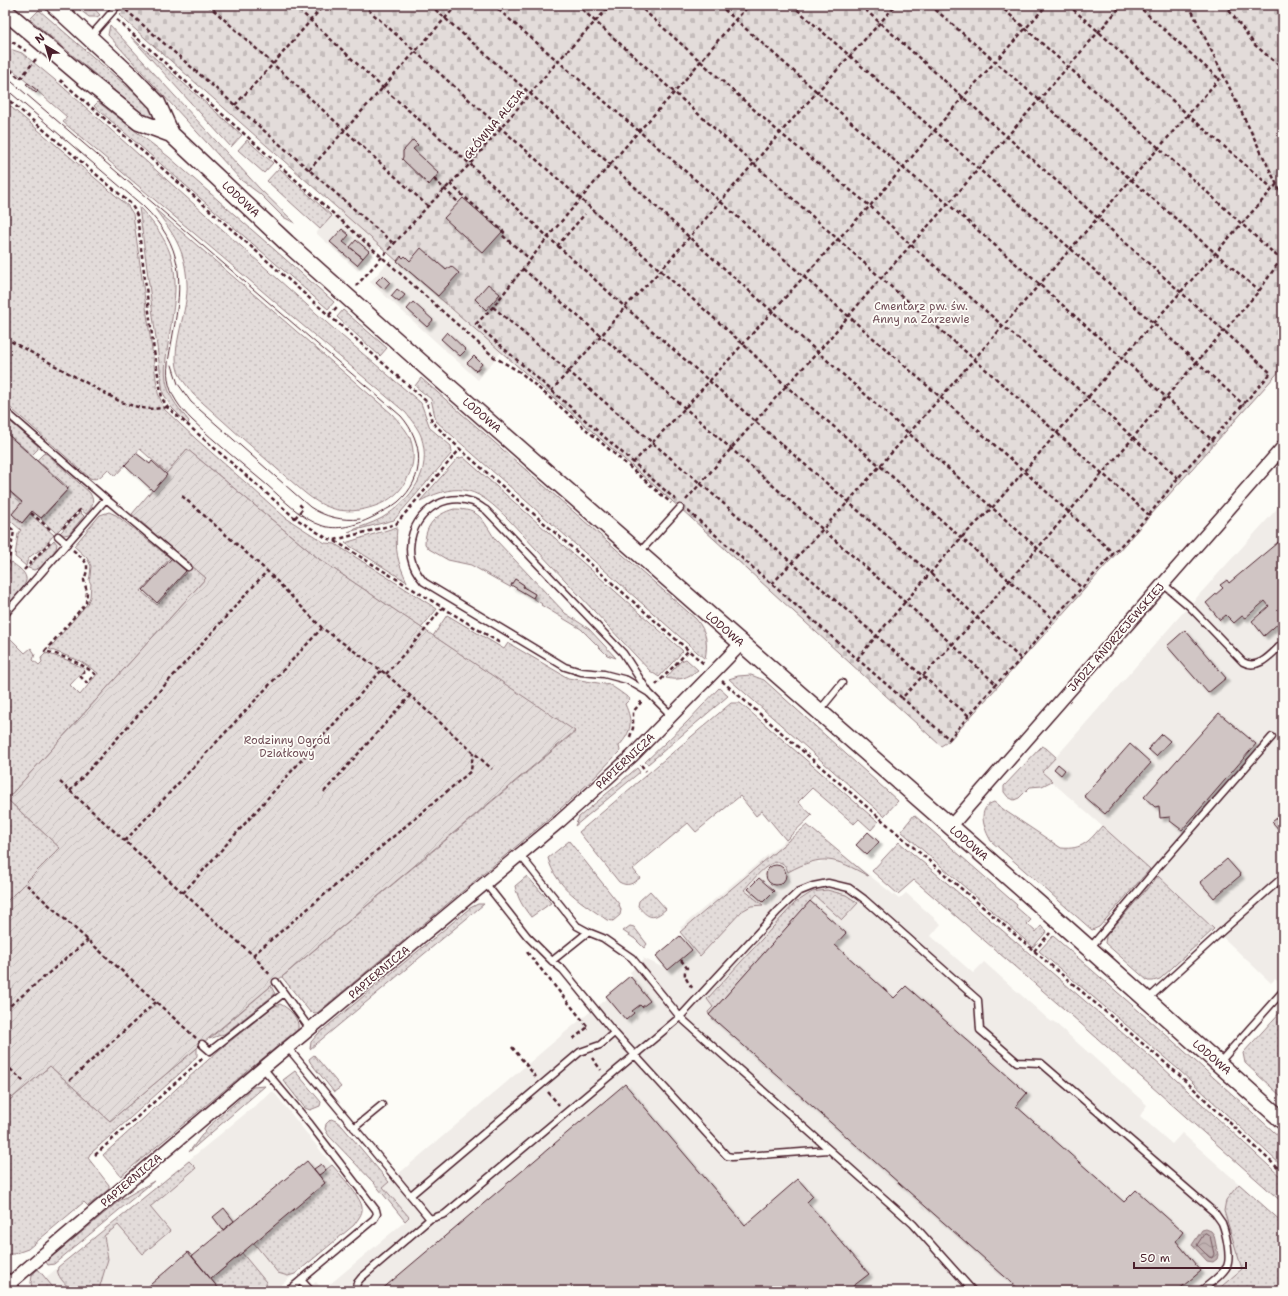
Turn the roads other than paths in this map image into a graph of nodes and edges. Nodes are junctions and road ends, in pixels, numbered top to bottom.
1 (54, 5) edge
2 (118, 5) edge
3 (5, 11) edge
4 (89, 37) junction
5 (171, 134) junction
6 (5, 411) edge
7 (1282, 449) edge
8 (106, 499) junction
9 (680, 508) road end
10 (58, 536) dead end
11 (66, 544) junction
12 (639, 553) junction
13 (188, 567) dead end
14 (1163, 584) junction
15 (5, 614) edge
16 (742, 643) junction
17 (1283, 643) edge
18 (842, 683) dead end
19 (649, 693) junction
20 (819, 711) junction
21 (672, 716) junction
22 (1272, 738) dead end
23 (950, 827) junction
24 (520, 855) junction
25 (1283, 877) edge
26 (486, 884) junction
27 (588, 932) junction
28 (1089, 949) junction
29 (552, 961) junction
30 (276, 982) road end
31 (1283, 991) edge
32 (284, 992) junction
33 (1147, 1000) junction
34 (680, 1017) junction
35 (310, 1029) junction
36 (614, 1033) junction
37 (202, 1044) road end
38 (288, 1048) junction
39 (634, 1055) junction
40 (1219, 1063) junction
41 (263, 1068) junction
42 (382, 1105) dead end
43 (1283, 1121) edge
44 (354, 1128) junction
45 (829, 1150) junction
46 (411, 1195) junction
47 (430, 1219) junction
48 (301, 1280) junction
49 (11, 1284) edge
50 (288, 1291) edge
51 (311, 1291) edge
52 (355, 1291) edge
53 (973, 1291) edge
54 (1201, 1291) edge

1 - 4 street, LODOWA
2 - 4 lane
3 - 5 street, LODOWA
4 - 5 street, LODOWA
5 - 12 street, LODOWA
6 - 8 lane
7 - 14 street, JADZI ANDRZEJEWSKIEJ
8 - 11 lane
8 - 13 lane
9 - 12 lane
10 - 11 lane
11 - 15 lane
12 - 16 street, LODOWA
14 - 17 lane
14 - 23 street, JADZI ANDRZEJEWSKIEJ
16 - 20 street, LODOWA
16 - 21 street, PAPIERNICZA
18 - 20 lane
19 - 19 lane
19 - 21 lane
20 - 23 street, LODOWA
21 - 24 street, PAPIERNICZA
22 - 28 lane
23 - 28 street, LODOWA
24 - 26 street, PAPIERNICZA
24 - 27 lane
25 - 33 lane
26 - 29 lane
26 - 35 street, PAPIERNICZA
27 - 29 lane
27 - 34 lane
28 - 33 street, LODOWA
29 - 36 lane
30 - 32 lane
31 - 40 lane
32 - 35 lane
32 - 37 lane
33 - 40 street, LODOWA
34 - 39 lane
34 - 45 lane
34 - 54 lane
35 - 38 street, PAPIERNICZA
36 - 39 lane
36 - 46 lane
38 - 41 street, PAPIERNICZA
38 - 44 lane
39 - 45 lane
39 - 47 lane
40 - 43 street, LODOWA
41 - 48 lane
41 - 49 street, PAPIERNICZA
42 - 44 lane
44 - 46 lane
45 - 53 lane
46 - 47 lane
47 - 52 lane
48 - 50 lane
48 - 51 lane

